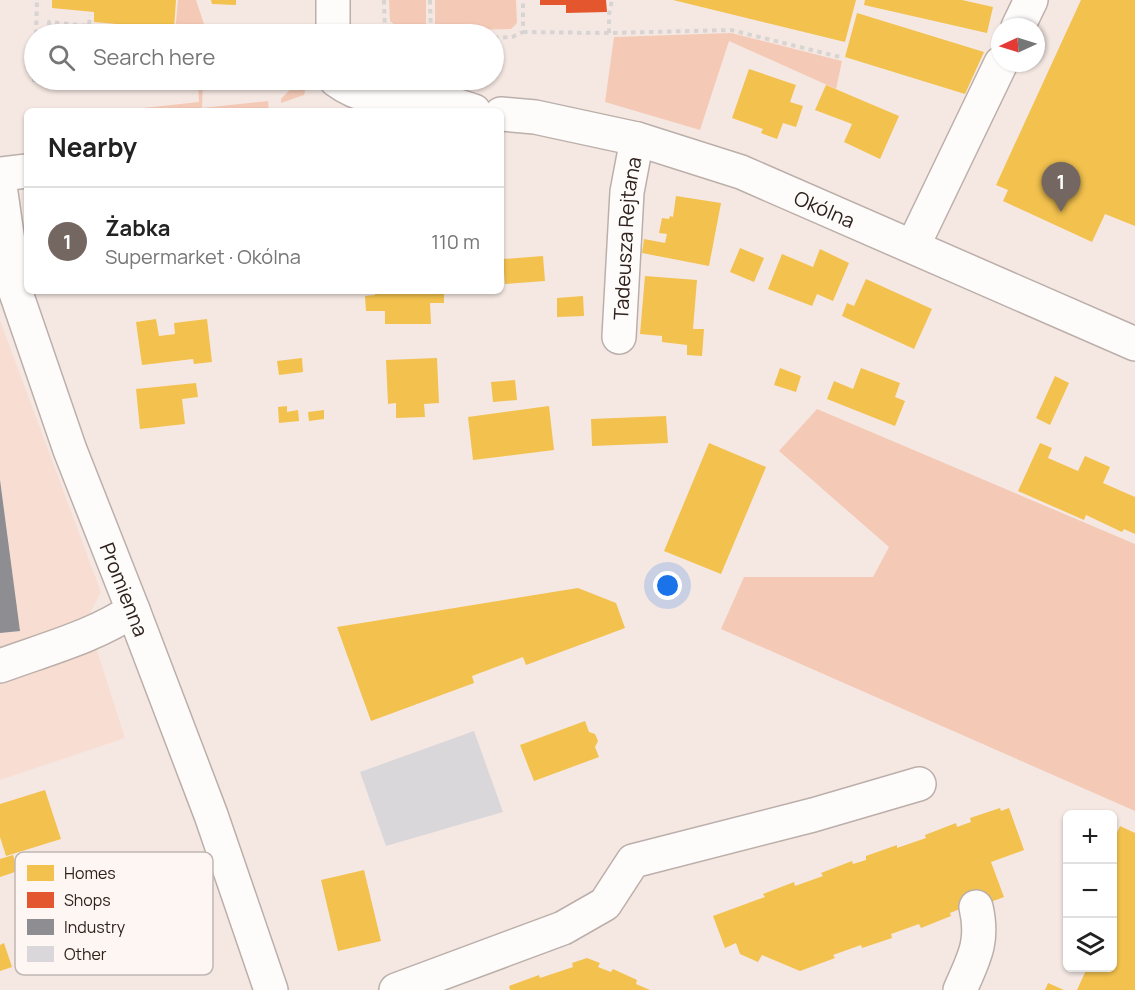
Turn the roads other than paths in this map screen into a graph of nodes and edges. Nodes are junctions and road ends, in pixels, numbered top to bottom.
1 (333, 0) edge
2 (1030, 0) edge
3 (1022, 18) edge
4 (333, 24) edge
5 (997, 72) edge
6 (333, 90) edge
7 (352, 90) edge
8 (332, 108) edge
9 (464, 108) edge
10 (504, 114) edge
11 (637, 139) junction
12 (24, 171) edge
13 (0, 174) edge
14 (0, 186) edge
15 (913, 246) junction
16 (619, 337) dead end
17 (1135, 344) edge
18 (133, 610) junction
19 (0, 666) edge
20 (919, 784) dead end
21 (976, 907) dead end
22 (271, 990) edge
23 (396, 990) edge
24 (960, 990) edge

1 - 4 street
2 - 3 street
5 - 15 street
6 - 8 street
7 - 9 street
10 - 11 street, Okólna
11 - 15 street, Okólna
11 - 16 street, Tadeusza Rejtana
12 - 13 street
14 - 18 street, Promienna
15 - 17 street, Okólna
18 - 19 street
18 - 22 street, Promienna
20 - 23 street
21 - 24 street

